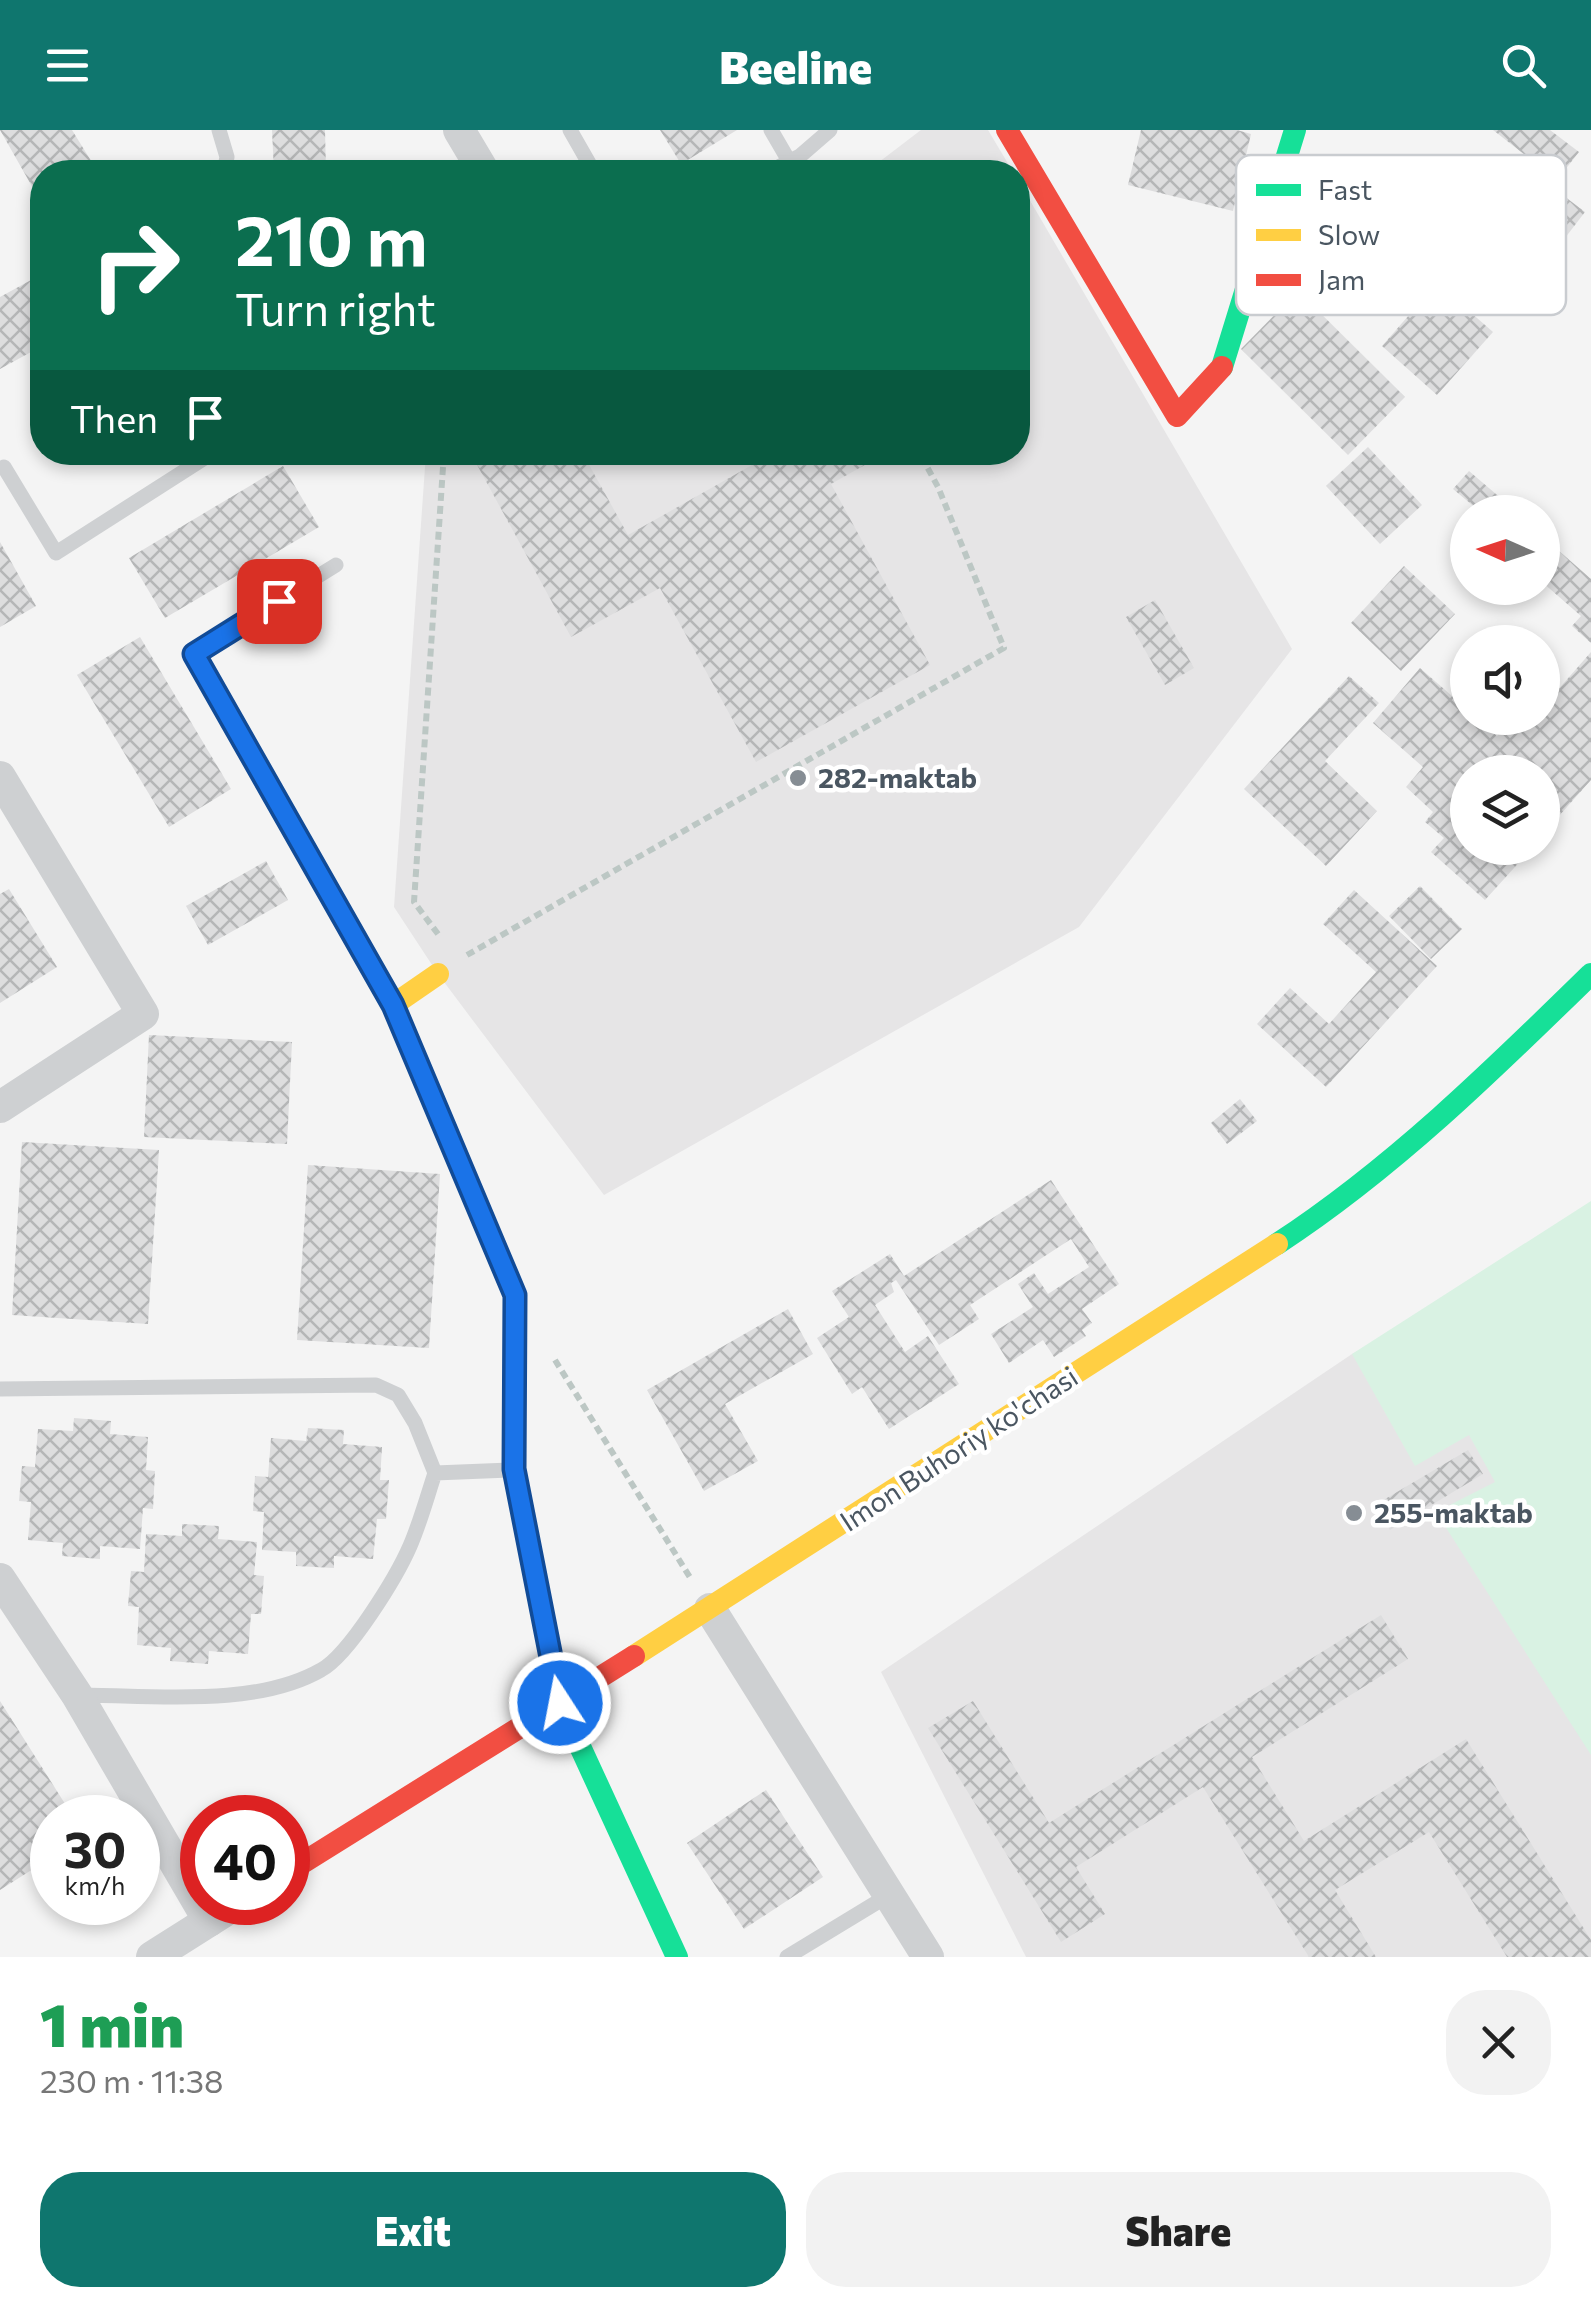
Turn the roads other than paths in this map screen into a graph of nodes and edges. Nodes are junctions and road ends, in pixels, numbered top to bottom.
1 (219, 130) edge
2 (459, 130) edge
3 (570, 130) edge
4 (771, 130) edge
5 (830, 130) edge
6 (1007, 130) edge
7 (1295, 130) edge
8 (1288, 155) edge
9 (226, 160) edge
10 (477, 160) edge
11 (587, 160) edge
12 (789, 160) edge
13 (791, 160) edge
14 (1025, 160) edge
15 (1030, 169) edge
16 (1240, 315) edge
17 (194, 465) edge
18 (4, 467) dead end
19 (336, 565) dead end
20 (4, 794) edge
21 (438, 974) road end
22 (1591, 974) edge
23 (393, 1005) junction
24 (0, 1106) edge
25 (0, 1389) edge
26 (514, 1469) junction
27 (435, 1473) junction
28 (0, 1578) edge
29 (710, 1609) junction
30 (77, 1695) junction
31 (560, 1703) junction
32 (310, 1858) edge
33 (180, 1871) edge
34 (889, 1895) junction
35 (203, 1925) edge
36 (152, 1957) edge
37 (677, 1957) edge
38 (787, 1957) edge
39 (928, 1957) edge

1 - 9 lane
2 - 10 street
3 - 11 lane
4 - 12 lane
5 - 13 lane
6 - 14 street
7 - 8 street
15 - 16 street
17 - 18 lane
19 - 23 lane
20 - 24 street
21 - 23 street
22 - 29 street, Imon Buhoriy ko'chasi
23 - 26 street
25 - 27 lane
26 - 27 lane
26 - 31 street
27 - 30 lane
28 - 30 street
29 - 31 street, Imon Buhoriy ko'chasi
29 - 34 street
30 - 33 street
31 - 32 street, Imon Buhoriy ko'chasi
31 - 37 street
34 - 38 lane
34 - 39 street
35 - 36 street

